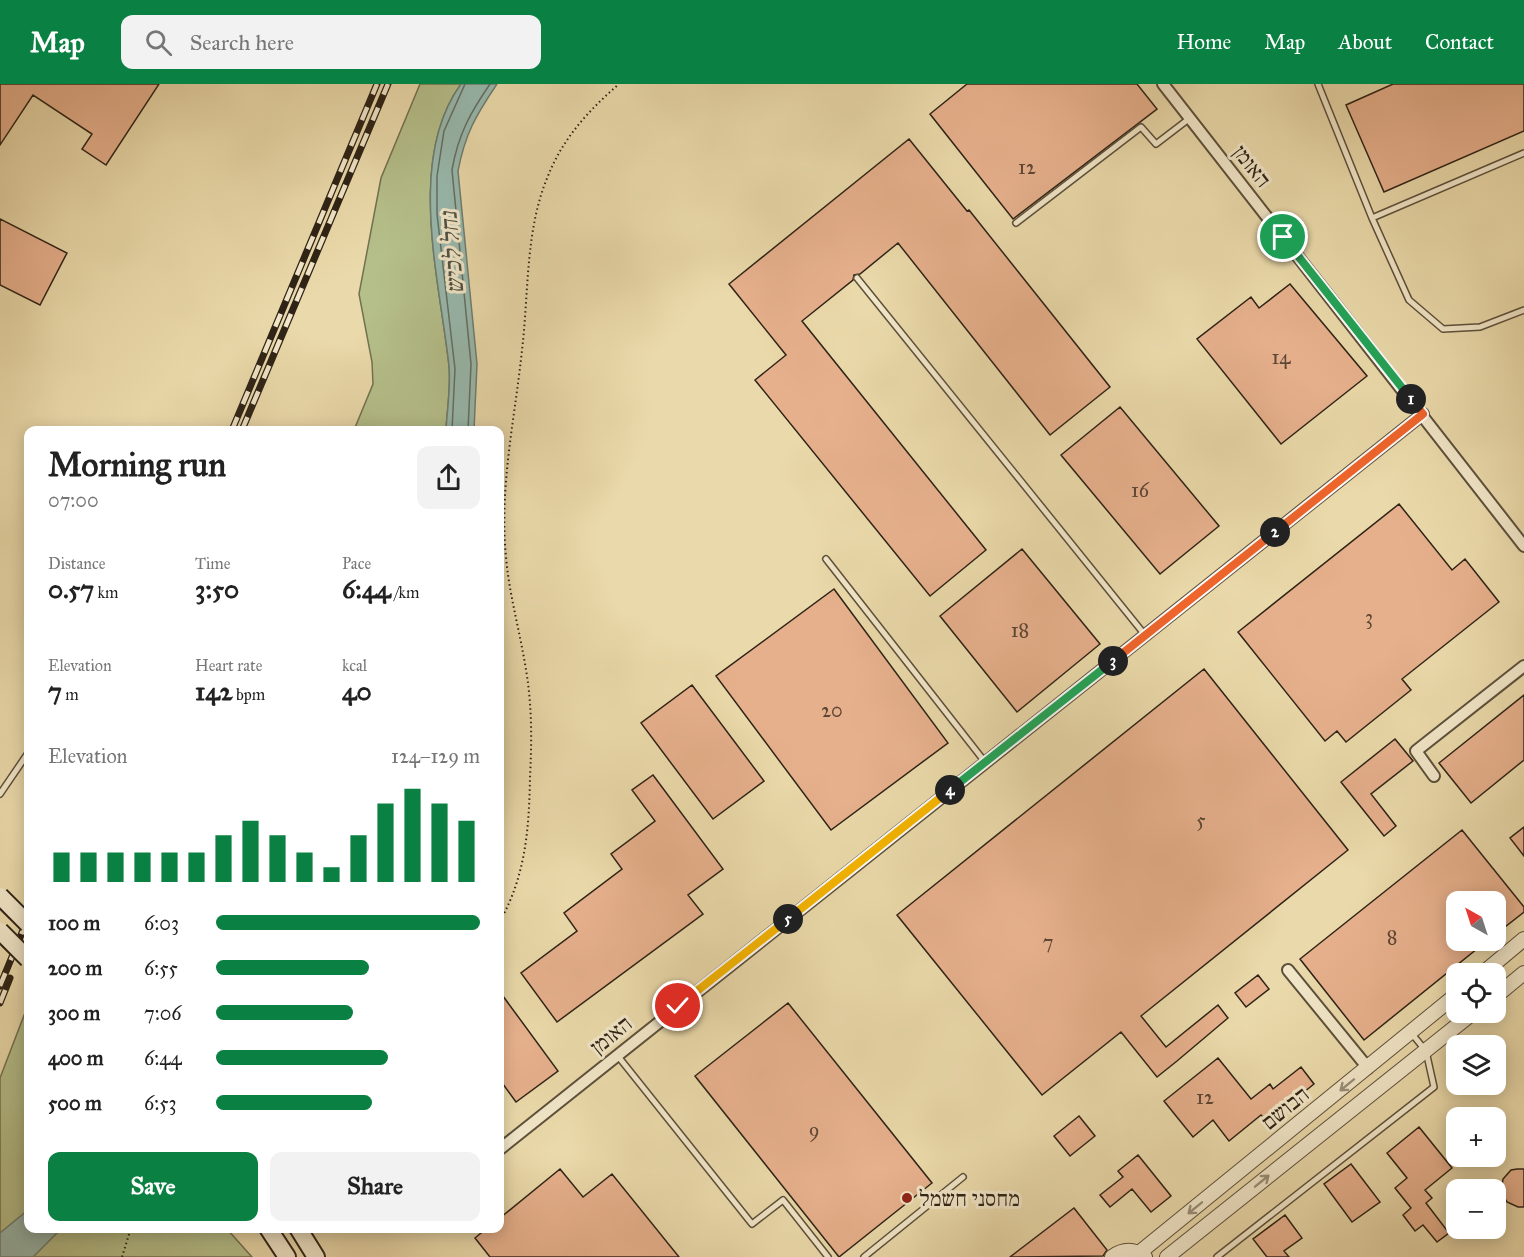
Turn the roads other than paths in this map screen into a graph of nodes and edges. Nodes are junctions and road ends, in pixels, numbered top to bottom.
1 (1163, 84) edge
2 (1320, 85) edge
3 (1190, 118) junction
4 (1524, 153) edge
5 (1372, 218) junction
6 (1016, 223) dead end
7 (856, 278) dead end
8 (1524, 310) edge
9 (1423, 414) junction
10 (1524, 546) edge
11 (826, 559) dead end
12 (1145, 635) junction
13 (1524, 666) edge
14 (24, 759) edge
15 (985, 762) junction
16 (1434, 776) dead end
17 (0, 794) edge
18 (0, 896) edge
19 (24, 920) edge
20 (0, 931) edge
21 (1524, 939) edge
22 (24, 954) edge
23 (1495, 963) edge
24 (1288, 970) dead end
25 (1524, 973) edge
26 (1506, 988) edge
27 (1446, 1003) edge
28 (1460, 1023) edge
29 (1411, 1032) junction
30 (1425, 1051) junction
31 (617, 1055) junction
32 (1368, 1068) junction
33 (504, 1146) edge
34 (963, 1177) dead end
35 (271, 1233) edge
36 (301, 1233) edge
37 (1142, 1255) edge
38 (287, 1257) edge
39 (316, 1257) edge
40 (828, 1257) edge
41 (864, 1257) edge
42 (1112, 1257) edge
43 (1167, 1257) edge
44 (1217, 1257) edge

1 - 3 street, האומן
2 - 5 lane
3 - 6 lane
3 - 9 street, האומן
4 - 5 lane
5 - 8 lane
7 - 12 lane
9 - 10 street, האומן
9 - 12 street, האומן
11 - 15 lane
12 - 15 street, האומן
13 - 16 street
14 - 17 lane
15 - 31 street, האומן
18 - 19 main road, bridge
20 - 22 main road, bridge
21 - 23 street
24 - 32 street
25 - 26 street
27 - 29 street, הבושם
28 - 30 street, הבושם
29 - 30 lane
29 - 32 street, הבושם
43 -> 30 street, הבושם
30 - 44 lane
31 - 33 street, האומן
31 - 40 lane
32 -> 37 street, הבושם
34 - 41 lane
35 - 38 main road
36 - 39 main road
37 - 42 street

